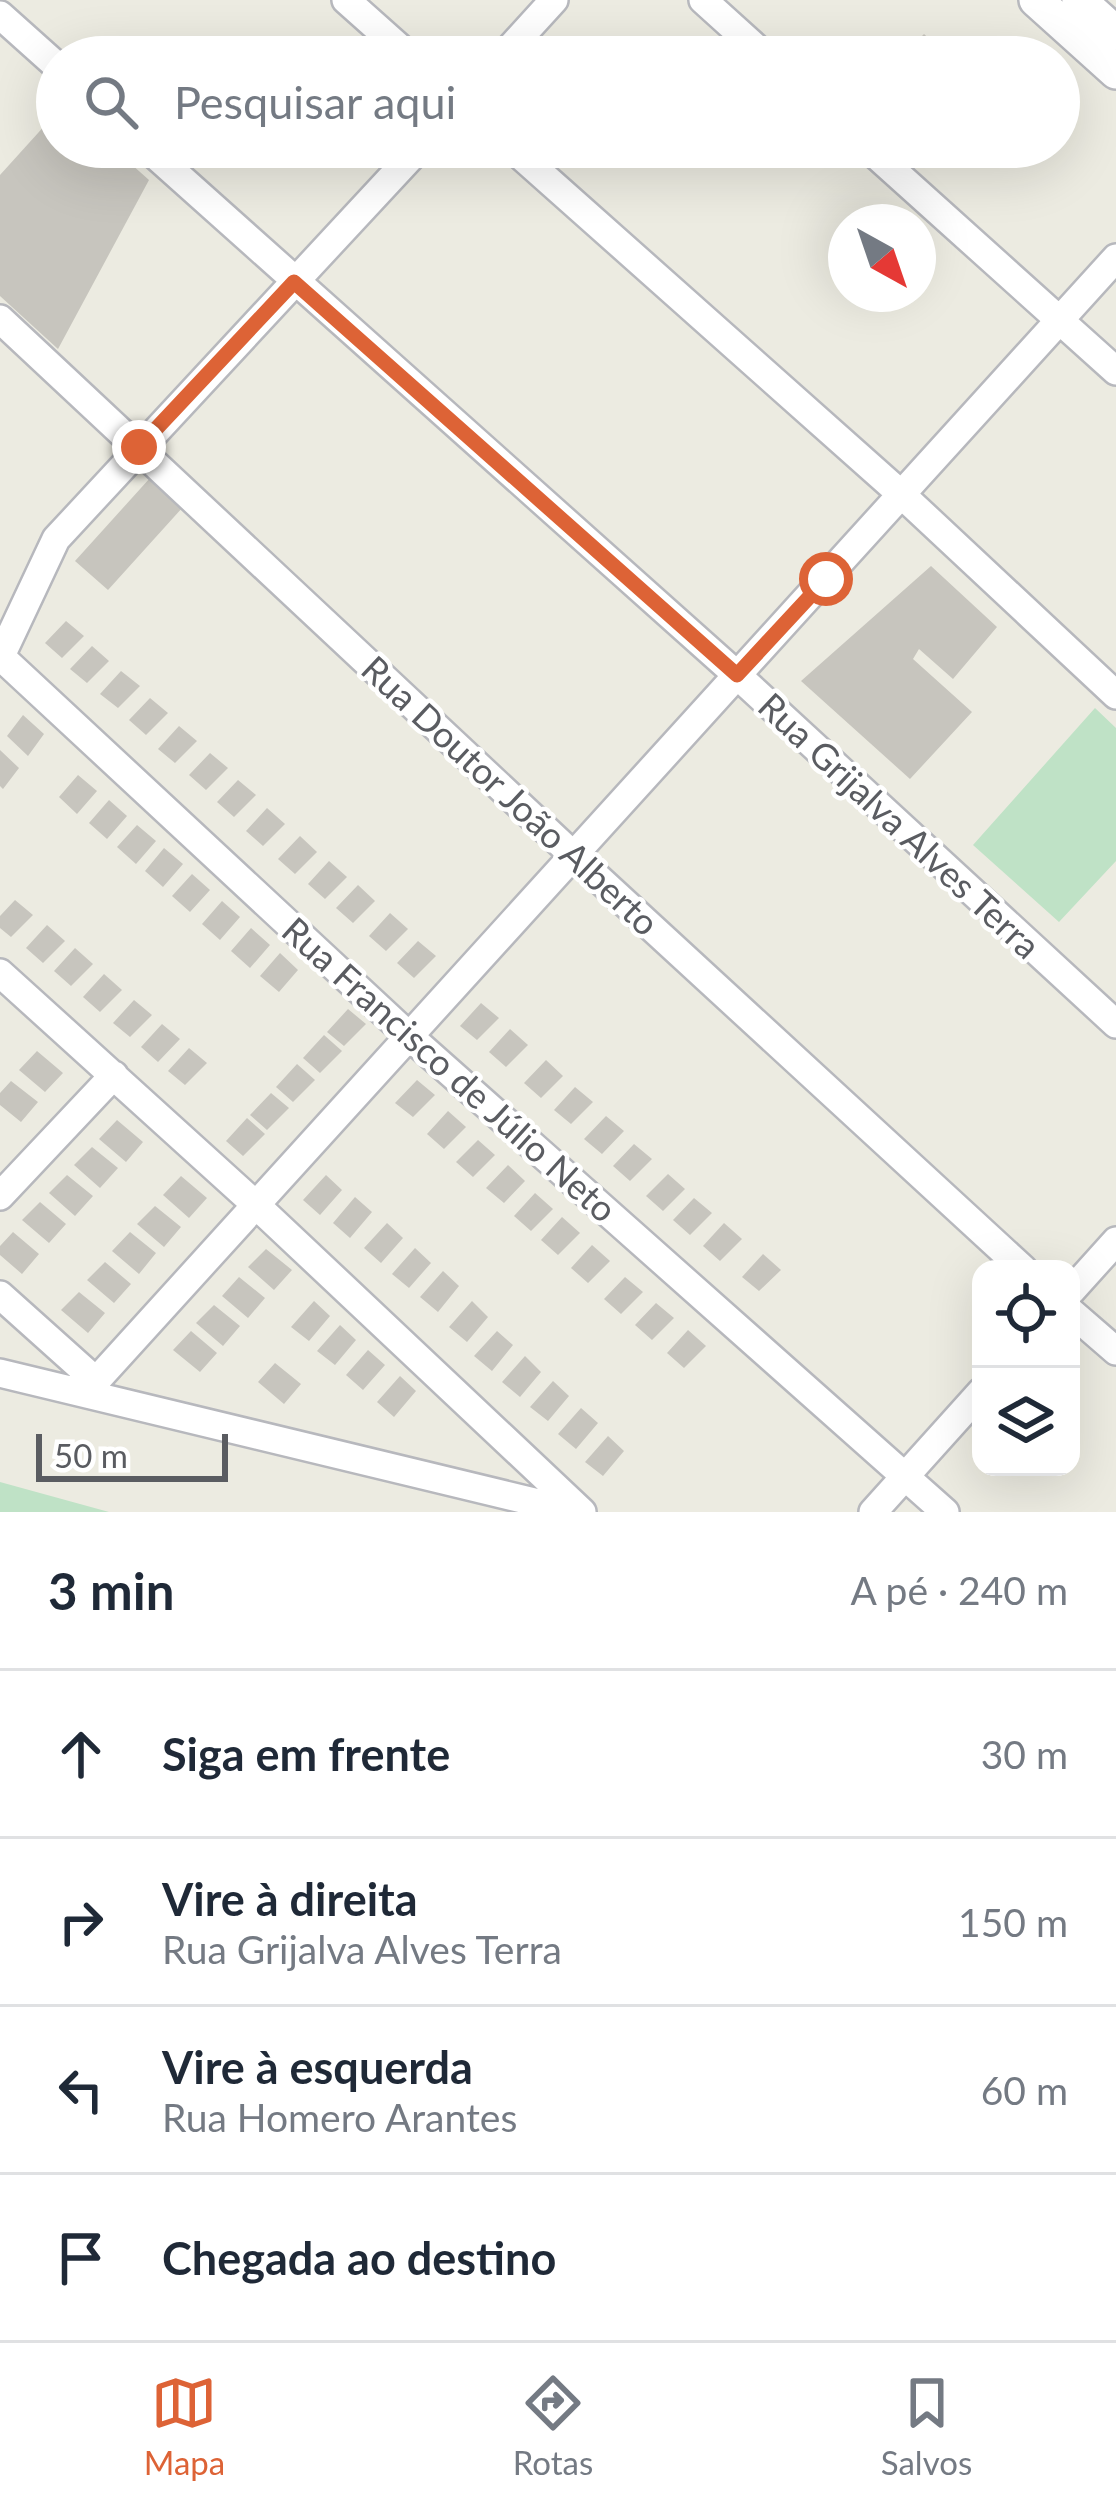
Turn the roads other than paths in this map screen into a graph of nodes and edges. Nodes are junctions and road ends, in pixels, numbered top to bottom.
1 (346, 0) edge
2 (554, 0) edge
3 (703, 0) edge
4 (1036, 0) edge
5 (1079, 0) edge
6 (0, 15) edge
7 (1116, 33) edge
8 (386, 36) edge
9 (521, 36) edge
10 (743, 36) edge
11 (1076, 36) edge
12 (1080, 40) edge
13 (36, 48) edge
14 (1116, 72) edge
15 (169, 168) edge
16 (400, 168) edge
17 (535, 168) edge
18 (890, 168) edge
19 (1116, 258) edge
20 (294, 282) junction
21 (0, 319) edge
22 (1060, 320) junction
23 (1116, 370) edge
24 (139, 447) junction
25 (901, 494) junction
26 (0, 657) edge
27 (737, 675) junction
28 (1116, 694) edge
29 (573, 856) junction
30 (0, 973) edge
31 (1116, 1024) edge
32 (410, 1036) junction
33 (114, 1075) junction
34 (0, 1196) edge
35 (256, 1205) junction
36 (1116, 1241) edge
37 (1013, 1260) edge
38 (1080, 1281) edge
39 (0, 1294) edge
40 (1080, 1320) edge
41 (1116, 1352) edge
42 (0, 1373) edge
43 (94, 1387) junction
44 (972, 1402) edge
45 (905, 1477) junction
46 (579, 1512) edge
47 (873, 1512) edge
48 (945, 1512) edge

1 - 8 street
2 - 9 street
3 - 10 street
4 - 11 street
5 - 7 street
6 - 13 street
12 - 14 street
15 - 20 street, Rua Grijalva Alves Terra
16 - 20 street
17 - 25 street
18 - 22 street
19 - 22 street
20 - 24 street
20 - 27 street, Rua Grijalva Alves Terra
21 - 24 street, Rua Doutor João Alberto
22 - 23 street
22 - 25 street
24 - 26 street
24 - 29 street, Rua Doutor João Alberto
25 - 27 street
25 - 28 street
26 - 32 street, Rua Francisco de Júlio Neto
27 - 29 street
27 - 31 street, Rua Grijalva Alves Terra
29 - 32 street
29 - 37 street, Rua Doutor João Alberto
30 - 33 street
32 - 35 street
32 - 45 street, Rua Francisco de Júlio Neto
33 - 34 street
33 - 35 street
35 - 43 street
35 - 46 street
36 - 38 street
39 - 43 street
40 - 41 street
42 - 43 street
43 - 46 street
44 - 45 street
45 - 47 street
45 - 48 street, Rua Francisco de Júlio Neto

